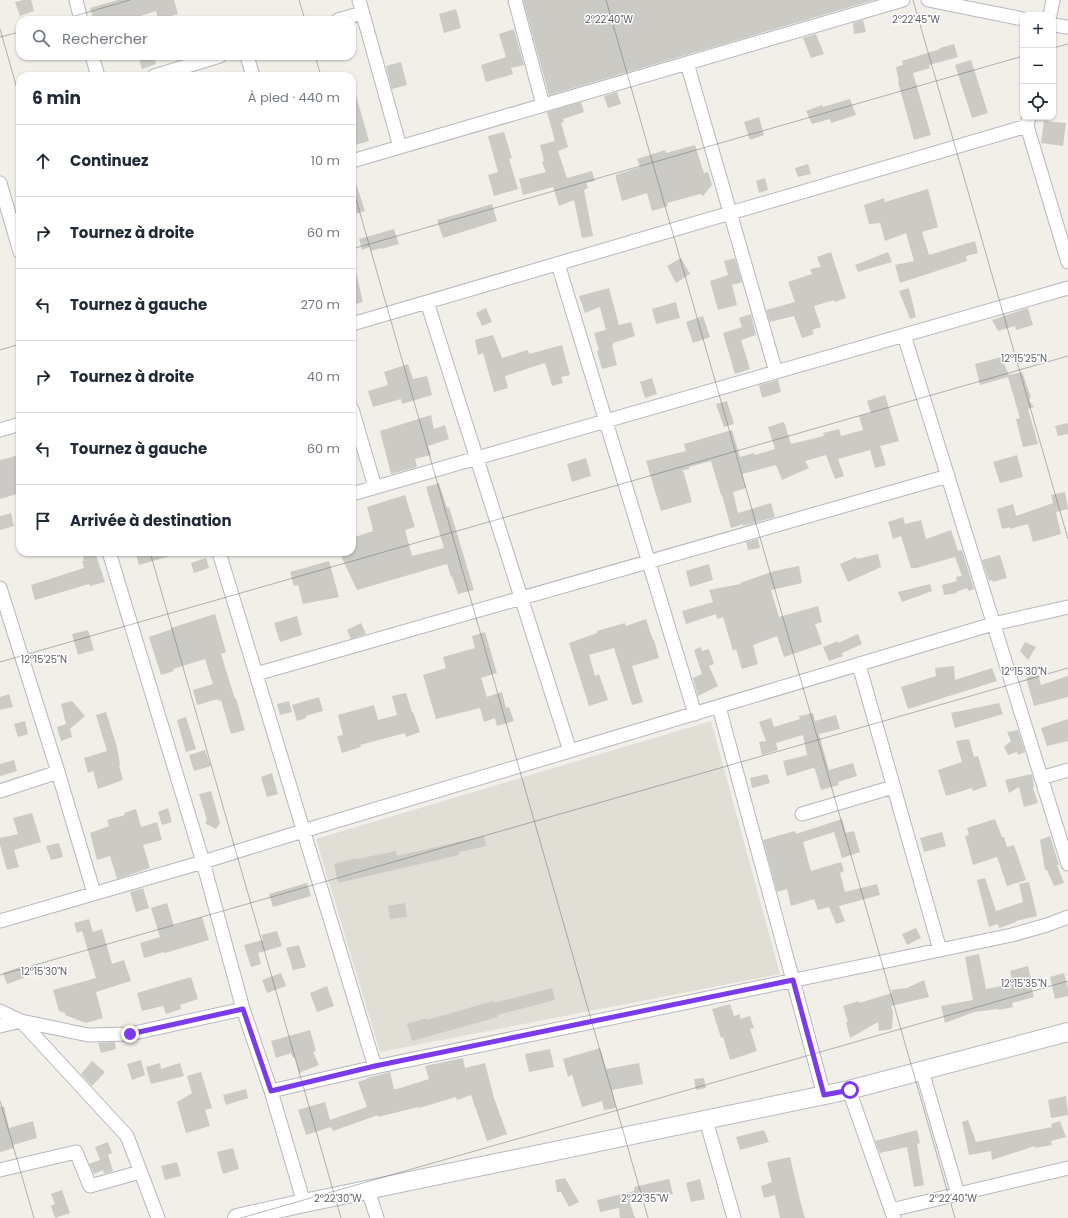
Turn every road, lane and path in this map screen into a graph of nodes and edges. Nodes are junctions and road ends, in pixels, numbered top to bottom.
1 (76, 0) edge
2 (358, 0) edge
3 (515, 0) edge
4 (903, 0) edge
5 (928, 0) edge
6 (1053, 0) edge
7 (1051, 12) edge
8 (362, 13) junction
9 (81, 16) edge
10 (352, 16) edge
11 (1020, 18) edge
12 (1056, 25) edge
13 (1068, 27) edge
14 (93, 60) edge
15 (207, 60) edge
16 (248, 60) edge
17 (687, 63) junction
18 (97, 72) edge
19 (167, 72) edge
20 (252, 72) edge
21 (543, 105) junction
22 (1028, 122) edge
23 (400, 147) junction
24 (356, 160) edge
25 (0, 183) edge
26 (730, 214) junction
27 (16, 238) edge
28 (1068, 262) edge
29 (558, 264) junction
30 (1068, 288) edge
31 (427, 302) junction
32 (356, 323) edge
33 (904, 335) junction
34 (776, 372) junction
35 (606, 421) junction
36 (356, 423) edge
37 (16, 425) edge
38 (0, 430) edge
39 (477, 459) junction
40 (948, 476) junction
41 (375, 487) junction
42 (356, 493) edge
43 (110, 556) edge
44 (220, 556) edge
45 (648, 562) junction
46 (0, 588) edge
47 (521, 598) junction
48 (1068, 607) edge
49 (994, 624) junction
50 (859, 664) junction
51 (256, 674) junction
52 (719, 707) junction
53 (695, 714) junction
54 (570, 751) junction
55 (1068, 770) edge
56 (58, 772) junction
57 (1041, 778) junction
58 (893, 787) junction
59 (0, 791) edge
60 (802, 814) dead end
61 (304, 831) junction
62 (203, 862) junction
63 (1068, 864) edge
64 (94, 893) junction
65 (1068, 917) edge
66 (0, 921) edge
67 (940, 950) junction
68 (793, 980) junction
69 (243, 1009) junction
70 (0, 1011) edge
71 (21, 1021) junction
72 (0, 1026) edge
73 (1068, 1032) edge
74 (375, 1066) junction
75 (922, 1071) junction
76 (850, 1090) junction
77 (271, 1091) junction
78 (824, 1095) junction
79 (706, 1120) junction
80 (1068, 1168) edge
81 (0, 1170) edge
82 (140, 1172) junction
83 (368, 1190) junction
84 (958, 1194) junction
85 (304, 1203) junction
86 (273, 1214) edge
87 (892, 1214) edge
88 (158, 1218) edge
89 (237, 1218) edge
90 (377, 1218) edge
91 (734, 1218) edge

1 - 9 street
2 - 8 street
3 - 21 street
4 - 17 street
5 - 11 street
6 - 7 street
8 - 10 street
8 - 23 street
12 - 13 street
14 - 18 street
15 - 19 street
16 - 20 street
17 - 21 street
17 - 26 street
21 - 23 street
22 - 26 street
22 - 28 street
23 - 24 street
25 - 27 street
26 - 29 street
26 - 34 street
29 - 31 street
29 - 35 street
30 - 33 street
31 - 32 street
31 - 39 street
33 - 34 street
33 - 40 street
34 - 35 street
35 - 39 street
35 - 45 street
36 - 41 street
37 - 38 street
39 - 41 street
39 - 47 street
40 - 45 street
40 - 49 street
41 - 42 street
43 - 62 street
44 - 51 street
45 - 47 street
45 - 53 street
46 - 56 street
47 - 51 street
47 - 54 street
48 - 49 street
49 - 50 street
49 - 57 street
50 - 52 street
50 - 58 street
51 - 61 street
52 - 53 street
52 - 68 street
53 - 54 street
54 - 61 street
55 - 57 street
56 - 59 street
56 - 64 street
57 - 63 street
58 - 60 street
58 - 67 street
61 - 62 street
61 - 74 street
62 - 64 street
62 - 69 street
64 - 66 street
65 - 67 street
67 - 68 street
68 - 74 street
68 - 78 street
69 - 71 street
69 - 77 street
70 - 71 street
71 - 72 street
71 - 82 street
73 - 75 street
74 - 77 street
75 - 76 street
75 - 84 street
76 - 78 street
76 - 87 street
77 - 85 street
78 - 79 street
79 - 83 street
79 - 91 street
80 - 84 street
81 - 82 street
82 - 88 street
83 - 85 street
83 - 90 street
84 - 87 street
85 - 86 street
86 - 89 street

